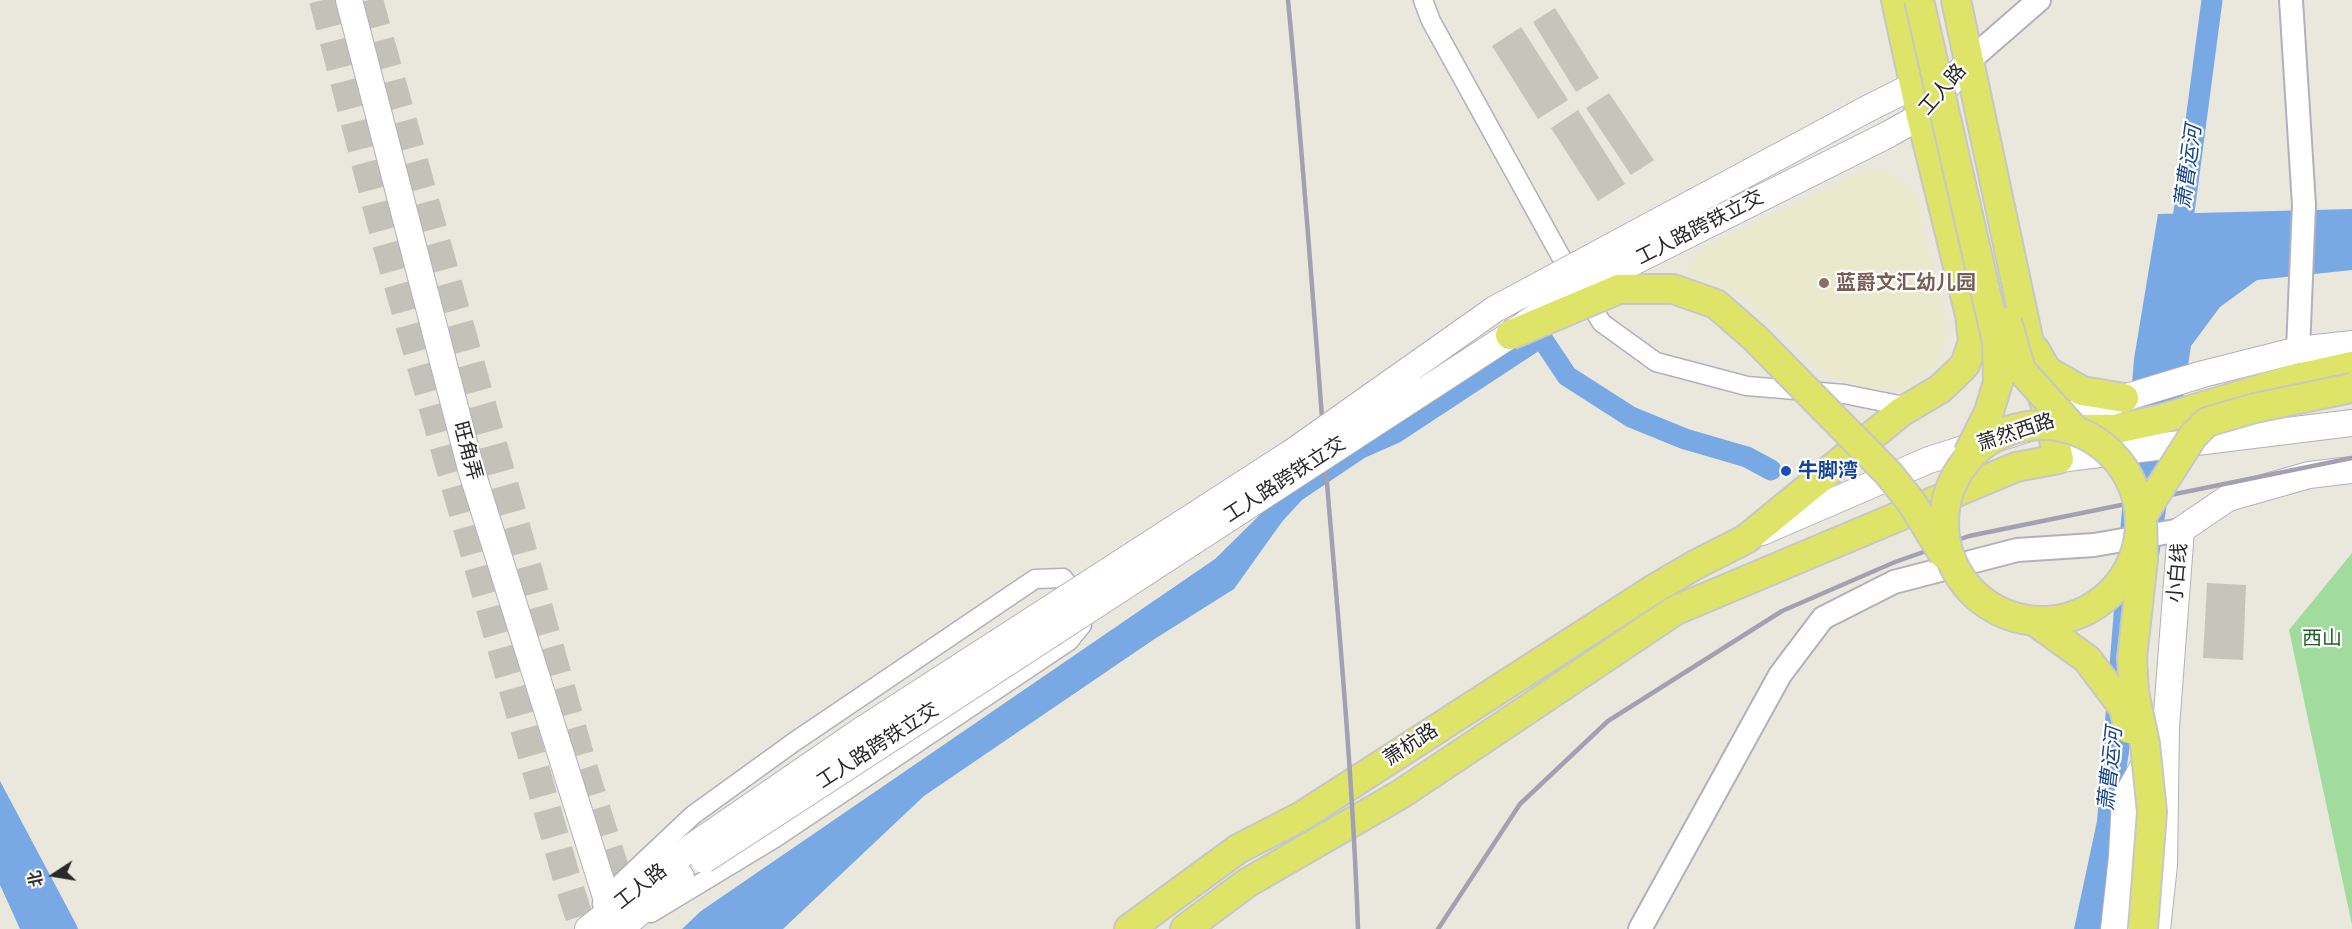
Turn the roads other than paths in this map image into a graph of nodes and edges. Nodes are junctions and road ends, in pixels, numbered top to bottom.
1 (349, 0) edge
2 (1423, 0) edge
3 (1896, 0) edge
4 (1918, 0) edge
5 (1935, 0) edge
6 (1956, 0) edge
7 (2039, 0) edge
8 (2291, 0) edge
9 (1970, 60) junction
10 (1915, 84) junction
11 (1869, 108) joint
12 (1921, 116) junction
13 (1887, 135) joint
14 (1510, 334) junction
15 (2028, 338) junction
16 (2352, 344) edge
17 (2298, 350) junction
18 (2352, 366) edge
19 (2352, 388) edge
20 (2124, 398) junction
21 (1909, 407) junction
22 (2352, 423) edge
23 (2062, 426) junction
24 (2059, 459) junction
25 (1962, 464) junction
26 (2352, 470) edge
27 (2142, 516) junction
28 (2181, 530) junction
29 (1746, 538) junction
30 (1695, 565) joint
31 (1964, 584) junction
32 (1714, 594) joint
33 (2037, 622) junction
34 (2166, 727) junction
35 (699, 853) junction
36 (606, 897) junction
37 (590, 928) edge
38 (622, 929) edge
39 (1129, 929) edge
40 (1185, 929) edge
41 (1640, 929) edge
42 (2114, 929) edge
43 (2128, 929) edge
44 (2143, 929) edge
45 (2157, 929) edge

1 - 36 main road, 旺角弄
2 - 21 street
3 - 10 main road
4 - 25 main road, bridge
5 - 23 main road, bridge
6 - 9 main road
7 - 9 street
8 - 17 street
9 - 10 main road, 工人路
9 - 12 main road, 工人路
9 - 15 main road
10 - 11 main road, 工人路
10 - 12 main road
11 - 35 main road, 工人路跨铁立交, bridge
12 - 13 main road, 工人路
12 - 21 main road
13 - 14 main road, 工人路跨铁立交, bridge
14 - 31 main road, bridge
14 - 35 main road, 工人路跨铁立交, bridge
15 - 20 main road
15 - 23 main road
16 - 17 main road, 萧然西路
17 - 20 main road, 萧然西路
18 - 23 main road
19 - 27 main road, bridge
20 - 23 main road, 萧然西路
21 - 29 main road
22 - 24 main road, 萧然西路
23 - 24 main road
23 - 25 main road, bridge
23 - 27 main road, bridge
23 - 29 main road, 萧然西路
24 - 32 main road, 萧然西路
25 - 31 main road, bridge
26 - 28 main road, 小白线
27 - 33 main road, bridge
27 - 44 main road, bridge
28 - 34 main road, 小白线
28 - 41 street
29 - 30 main road, 萧然西路
30 - 39 main road, 萧杭路
31 - 33 main road, bridge
32 - 40 main road, 萧杭路
33 - 43 main road, bridge
34 - 42 main road
34 - 45 main road, 小白线
35 - 37 main road, 工人路
35 - 38 main road, 工人路
36 - 37 street
36 - 38 street

